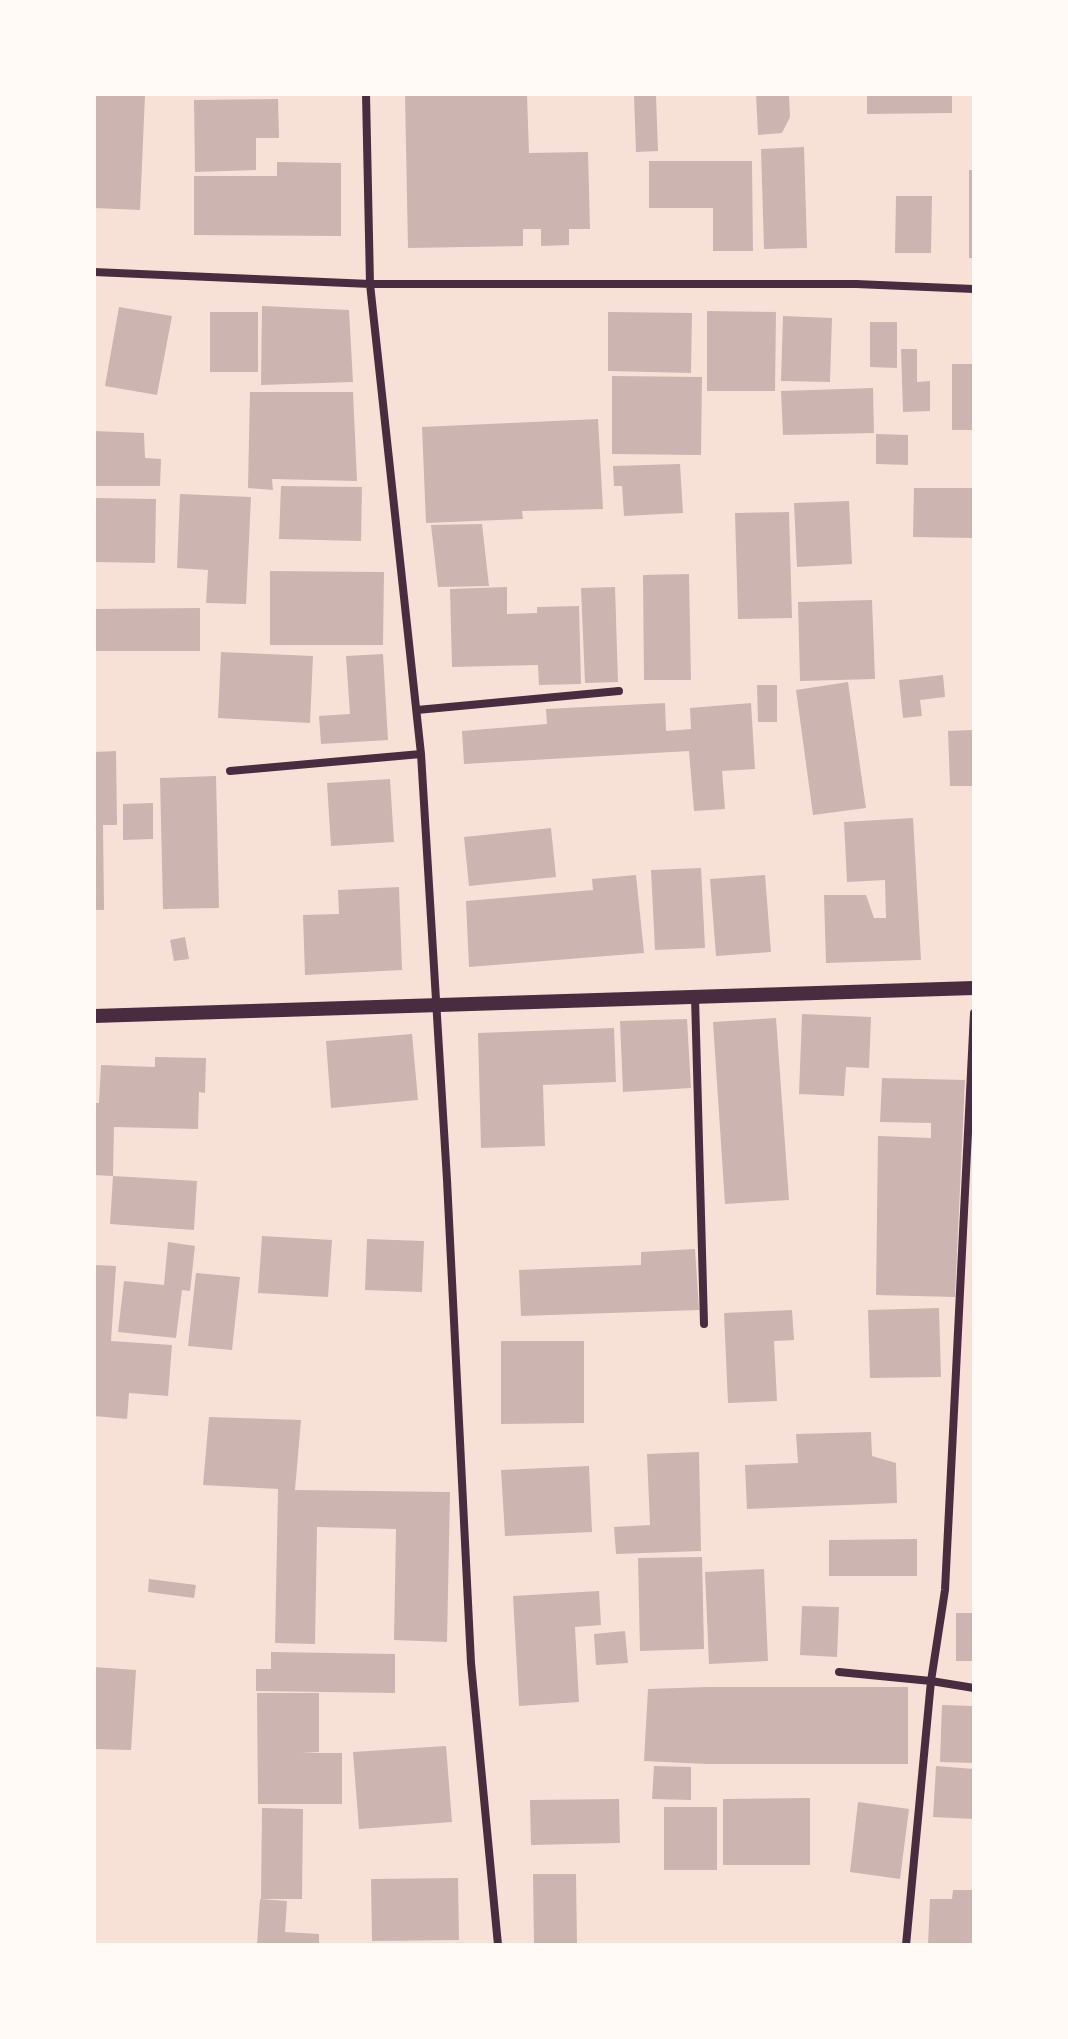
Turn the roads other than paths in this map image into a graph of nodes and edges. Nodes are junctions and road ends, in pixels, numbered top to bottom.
1 (366, 94) edge
2 (94, 272) edge
3 (370, 284) junction
4 (974, 289) edge
5 (619, 691) dead end
6 (417, 710) junction
7 (421, 754) junction
8 (230, 771) dead end
9 (974, 988) edge
10 (695, 997) junction
11 (435, 1004) junction
12 (974, 1013) edge
13 (94, 1016) edge
14 (704, 1324) dead end
15 (839, 1672) dead end
16 (931, 1681) junction
17 (974, 1688) edge
18 (498, 1945) edge
19 (906, 1945) edge

1 - 3 street
2 - 3 street
3 - 4 street
3 - 6 street
5 - 6 street
6 - 7 street
7 - 8 street
7 - 11 street
9 - 10 street
10 - 11 street
10 - 14 street
11 - 13 street
11 - 18 street
12 - 16 street
15 - 16 street
16 - 17 street
16 - 19 street

